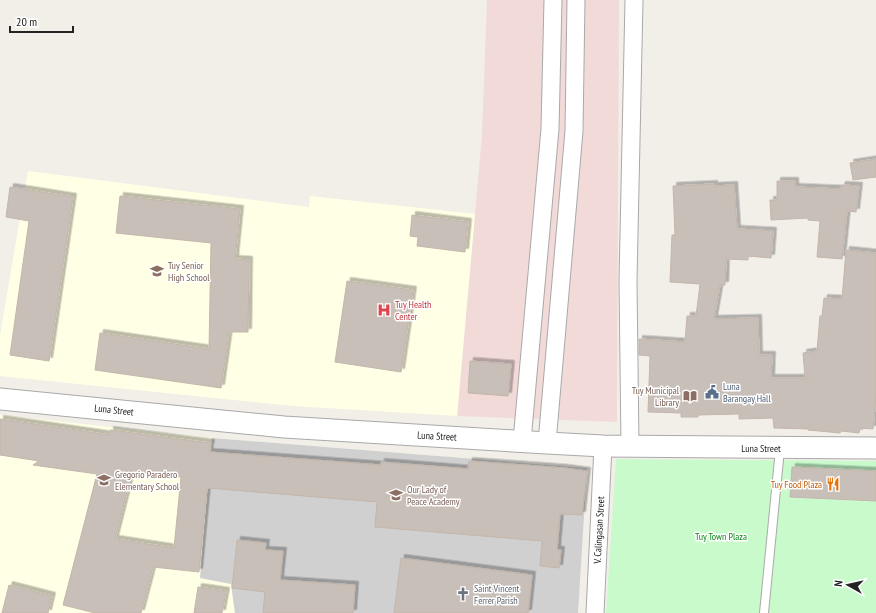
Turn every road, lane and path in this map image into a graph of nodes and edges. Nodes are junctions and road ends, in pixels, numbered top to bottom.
1 (553, 0) edge
2 (576, 0) edge
3 (634, 0) edge
4 (0, 399) edge
5 (522, 441) junction
6 (547, 443) junction
7 (603, 446) junction
8 (630, 447) junction
9 (780, 448) junction
10 (876, 448) edge
11 (595, 613) edge
12 (764, 613) edge

1 - 5 street
2 - 6 street
3 - 8 street
4 - 5 street, Luna Street
5 - 6 street, Luna Street
6 - 7 street, Luna Street
7 - 8 street, Luna Street
7 - 11 street, V. Calingasan Street
8 - 9 street, Luna Street
9 - 10 street, Luna Street
9 - 12 lane

